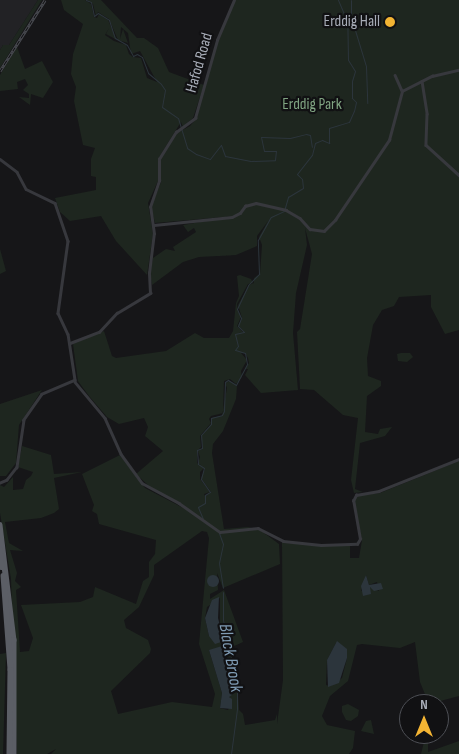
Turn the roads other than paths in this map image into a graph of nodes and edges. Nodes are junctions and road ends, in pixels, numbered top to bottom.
1 (234, 0) edge
2 (459, 70) edge
3 (395, 75) dead end
4 (422, 81) junction
5 (402, 91) junction
6 (0, 158) edge
7 (459, 175) edge
8 (154, 225) junction
9 (70, 343) junction
10 (75, 382) junction
11 (459, 459) edge
12 (0, 483) edge
13 (0, 525) edge
14 (0, 549) edge
15 (10, 754) edge
16 (14, 754) edge

1 - 8 street, Hafod Road
2 - 4 street
3 - 5 street
4 - 5 street
4 - 7 street
5 - 8 street
6 - 9 street
8 - 9 street, Hafod Road
9 - 10 street
10 - 11 street
10 - 12 street
13 - 16 highway
14 - 15 highway

